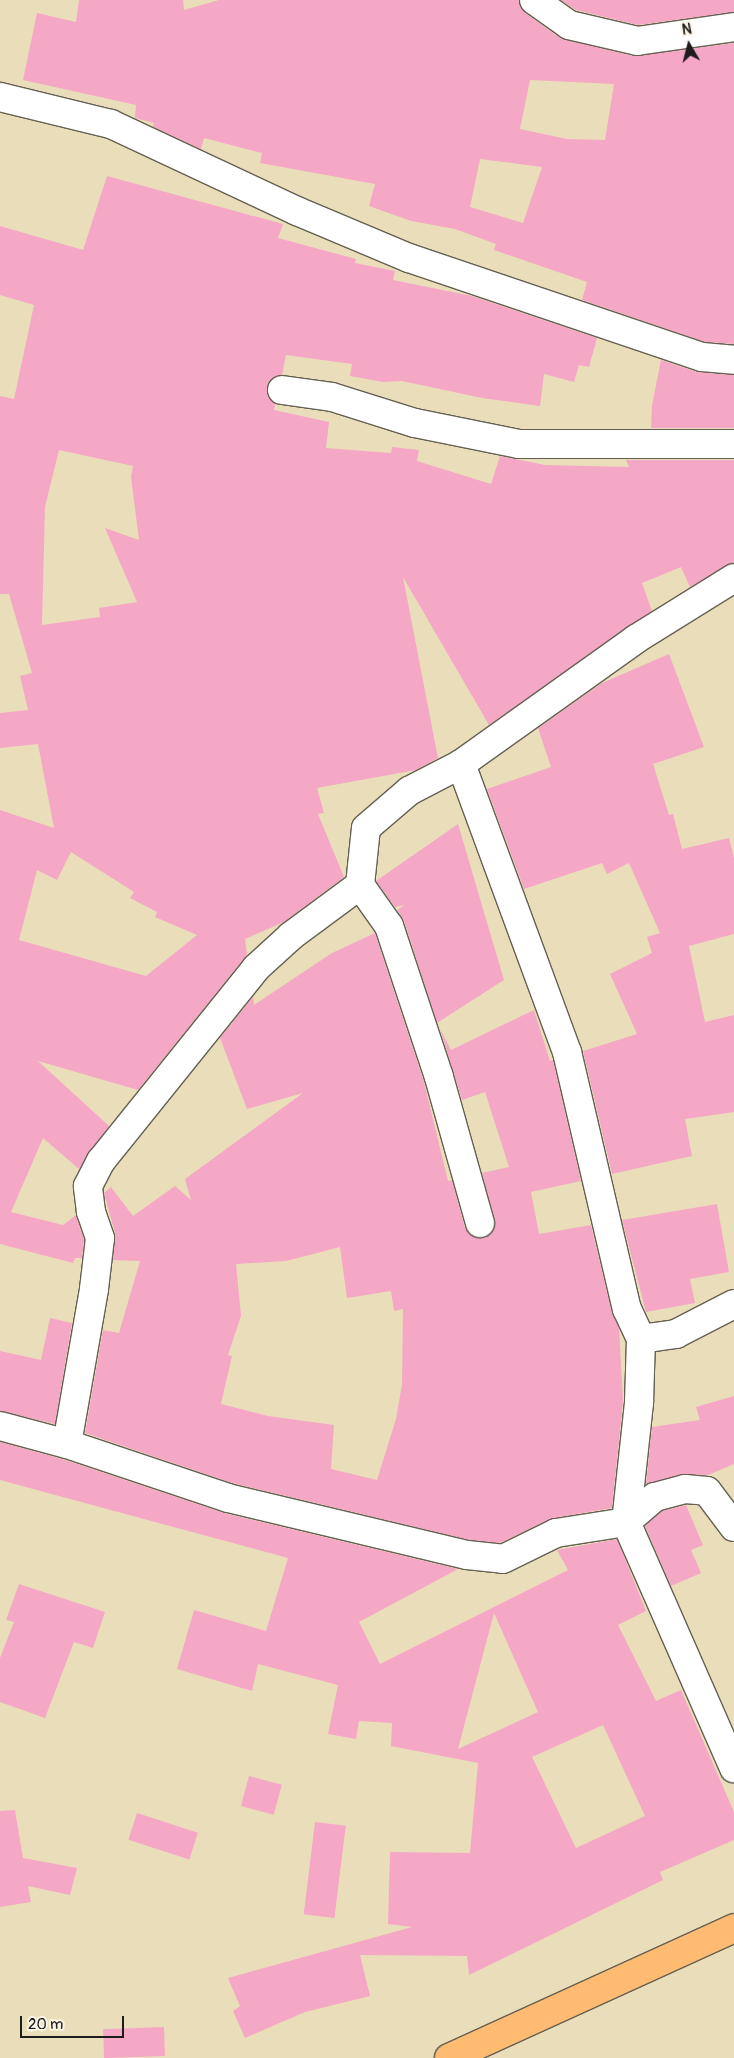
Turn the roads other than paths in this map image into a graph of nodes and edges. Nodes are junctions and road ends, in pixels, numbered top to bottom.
1 (534, 0) edge
2 (734, 28) edge
3 (0, 97) edge
4 (734, 360) edge
5 (282, 390) dead end
6 (734, 444) edge
7 (734, 578) edge
8 (461, 764) junction
9 (360, 885) junction
10 (480, 1223) dead end
11 (734, 1304) edge
12 (641, 1338) junction
13 (0, 1426) edge
14 (67, 1444) junction
15 (626, 1522) junction
16 (734, 1526) edge
17 (734, 1768) edge
18 (734, 1928) edge
19 (449, 2058) edge

1 - 2 street
3 - 4 street
5 - 6 street
7 - 8 street
8 - 9 street
8 - 12 street
9 - 10 street
9 - 14 street
11 - 12 street
12 - 15 street
13 - 14 street
14 - 15 street
15 - 16 street
15 - 17 street
18 - 19 main road

